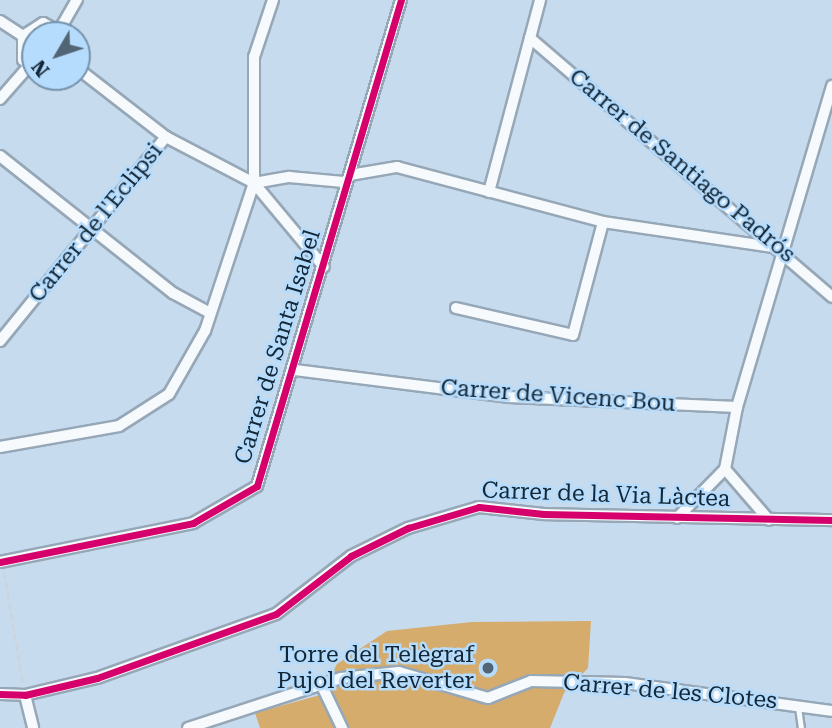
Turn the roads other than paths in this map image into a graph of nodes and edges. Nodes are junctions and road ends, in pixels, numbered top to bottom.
1 (76, 0) edge
2 (273, 0) edge
3 (401, 0) edge
4 (540, 0) edge
5 (0, 21) edge
6 (67, 21) edge
7 (21, 35) edge
8 (530, 38) junction
9 (21, 79) edge
10 (91, 79) edge
11 (832, 86) edge
12 (0, 99) edge
13 (166, 137) junction
14 (0, 156) edge
15 (347, 178) junction
16 (254, 183) junction
17 (489, 192) junction
18 (603, 222) junction
19 (91, 229) junction
20 (783, 250) junction
21 (324, 267) junction
22 (832, 297) edge
23 (456, 308) dead end
24 (210, 313) junction
25 (0, 341) edge
26 (295, 370) junction
27 (737, 407) junction
28 (0, 447) edge
29 (725, 469) junction
30 (677, 518) junction
31 (769, 520) junction
32 (832, 520) edge
33 (1, 561) edge
34 (322, 686) junction
35 (0, 694) edge
36 (25, 695) junction
37 (798, 704) junction
38 (831, 711) edge
39 (33, 728) edge
40 (188, 728) edge
41 (342, 728) edge
42 (801, 728) edge

1 - 6 street
2 - 16 street
3 - 15 street, Carrer de Santa Isabel
4 - 8 street
5 - 7 street
8 - 17 street
8 - 20 street, Carrer de Santiago Padrós
9 - 12 street
10 - 13 street
11 - 20 street
13 - 16 street
13 - 19 street, Carrer de l'Eclipsi
14 - 19 street
15 - 16 street
15 - 17 street
15 - 21 street, Carrer de Santa Isabel
16 - 21 street
16 - 24 street
17 - 18 street
18 - 20 street
18 - 23 street
19 - 24 street
19 - 25 street, Carrer de l'Eclipsi
20 - 22 street, Carrer de Santiago Padrós
20 - 27 street
21 - 26 street, Carrer de Santa Isabel
24 - 28 street
26 - 27 street, Carrer de Vicenc Bou
26 - 33 street, Carrer de Santa Isabel
27 - 29 street
29 - 30 street
29 - 31 street
30 - 31 street, Carrer de la Via Làctea
30 - 36 street, Carrer de la Via Làctea
31 - 32 street, Carrer de la Via Làctea
34 - 37 street, Carrer de les Clotes
34 - 40 street, Carrer de les Clotes
34 - 41 street
35 - 36 street, Carrer de la Via Làctea
36 - 39 street
37 - 38 street, Carrer de les Clotes
37 - 42 lane

